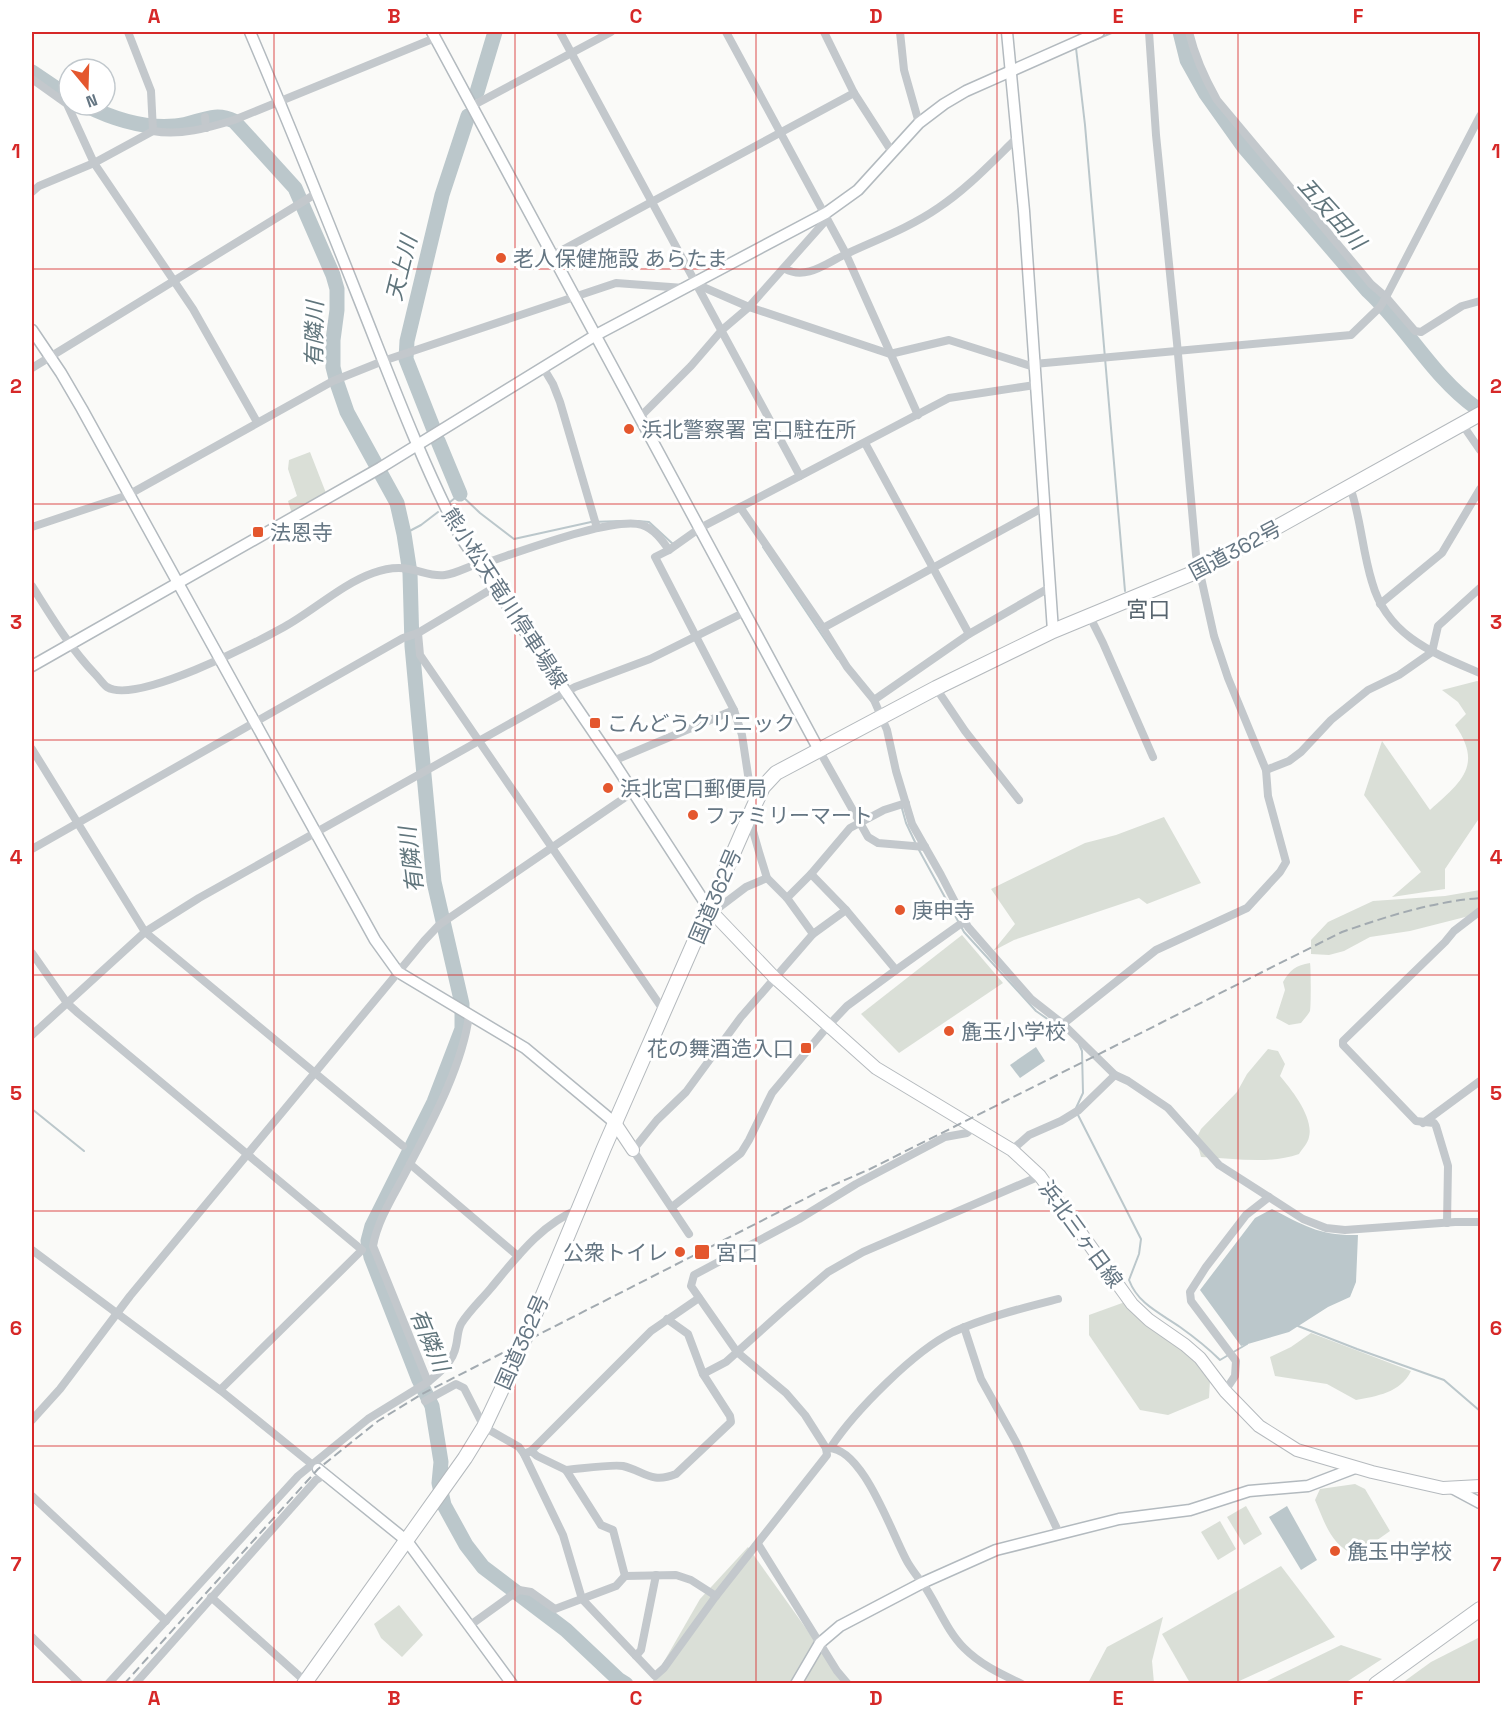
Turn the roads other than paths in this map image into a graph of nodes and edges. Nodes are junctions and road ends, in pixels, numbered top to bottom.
1 (128, 32) edge
2 (250, 32) edge
3 (560, 32) edge
4 (611, 32) edge
5 (726, 32) edge
6 (824, 32) edge
7 (900, 32) edge
8 (1007, 32) edge
9 (1099, 32) edge
10 (1149, 32) edge
11 (1189, 32) edge
12 (433, 35) edge
13 (572, 53) junction
14 (1011, 72) junction
15 (32, 79) edge
16 (854, 93) junction
17 (280, 102) junction
18 (472, 106) junction
19 (1480, 116) edge
20 (919, 123) junction
21 (153, 131) junction
22 (780, 133) junction
23 (1017, 138) junction
24 (892, 152) junction
25 (94, 163) junction
26 (32, 192) edge
27 (313, 196) junction
28 (651, 202) junction
29 (825, 217) junction
30 (846, 254) junction
31 (553, 255) junction
32 (785, 269) junction
33 (174, 281) junction
34 (690, 286) junction
35 (575, 296) junction
36 (1386, 298) junction
37 (1480, 301) edge
38 (749, 307) junction
39 (32, 330) edge
40 (722, 330) junction
41 (596, 335) junction
42 (1178, 350) junction
43 (890, 354) junction
44 (51, 357) junction
45 (383, 361) junction
46 (1034, 366) junction
47 (32, 368) edge
48 (544, 369) junction
49 (1035, 385) junction
50 (1480, 414) edge
51 (918, 415) junction
52 (640, 417) junction
53 (257, 422) junction
54 (1462, 424) junction
55 (865, 443) junction
56 (418, 445) junction
57 (1480, 450) edge
58 (800, 476) junction
59 (1350, 487) junction
60 (1480, 489) edge
61 (128, 495) junction
62 (740, 507) junction
63 (1044, 507) junction
64 (32, 527) edge
65 (597, 528) junction
66 (700, 528) junction
67 (669, 550) junction
68 (479, 562) junction
69 (931, 568) junction
70 (1198, 571) junction
71 (32, 585) edge
72 (177, 585) junction
73 (495, 587) junction
74 (1049, 588) junction
75 (1480, 588) edge
76 (1380, 604) junction
77 (745, 612) junction
78 (1089, 615) junction
79 (823, 628) junction
80 (1053, 631) junction
81 (417, 633) junction
82 (969, 634) junction
83 (696, 638) junction
84 (70, 645) junction
85 (1432, 652) junction
86 (219, 660) junction
87 (32, 666) edge
88 (1480, 673) edge
89 (936, 688) junction
90 (567, 693) junction
91 (874, 700) junction
92 (734, 710) junction
93 (882, 717) junction
94 (255, 723) junction
95 (478, 742) junction
96 (32, 749) edge
97 (819, 750) junction
98 (1153, 757) dead end
99 (613, 761) junction
100 (1266, 770) junction
101 (633, 792) junction
102 (1019, 800) dead end
103 (906, 803) junction
104 (753, 808) junction
105 (76, 823) junction
106 (859, 823) junction
107 (316, 832) junction
108 (925, 847) junction
109 (551, 848) junction
110 (32, 849) edge
111 (811, 874) junction
112 (767, 878) junction
113 (787, 898) junction
114 (846, 910) junction
115 (1480, 910) edge
116 (711, 911) junction
117 (963, 924) junction
118 (145, 932) junction
119 (813, 934) junction
120 (32, 953) edge
121 (896, 970) junction
122 (398, 972) junction
123 (774, 977) junction
124 (67, 1003) junction
125 (664, 1011) junction
126 (466, 1013) junction
127 (1063, 1024) junction
128 (828, 1026) junction
129 (32, 1035) edge
130 (315, 1073) junction
131 (1115, 1075) junction
132 (1480, 1080) edge
133 (615, 1123) junction
134 (1423, 1123) junction
135 (974, 1127) junction
136 (403, 1146) dead end
137 (633, 1150) junction
138 (1012, 1150) junction
139 (247, 1154) junction
140 (410, 1164) junction
141 (1040, 1176) junction
142 (1269, 1197) junction
143 (672, 1206) junction
144 (579, 1209) junction
145 (1480, 1222) edge
146 (1447, 1223) junction
147 (689, 1234) dead end
148 (367, 1248) junction
149 (32, 1250) edge
150 (518, 1256) junction
151 (699, 1298) junction
152 (1058, 1299) dead end
153 (117, 1314) junction
154 (667, 1319) junction
155 (964, 1327) junction
156 (737, 1352) junction
157 (703, 1374) junction
158 (428, 1382) junction
159 (220, 1390) junction
160 (1225, 1391) junction
161 (425, 1401) dead end
162 (32, 1420) edge
163 (484, 1427) junction
164 (829, 1448) junction
165 (528, 1453) junction
166 (1355, 1468) junction
167 (318, 1469) junction
168 (566, 1470) junction
169 (1480, 1486) edge
170 (1452, 1488) junction
171 (32, 1496) edge
172 (1480, 1503) edge
173 (1059, 1533) junction
174 (407, 1541) junction
175 (758, 1544) junction
176 (656, 1575) junction
177 (625, 1576) junction
178 (922, 1583) junction
179 (716, 1596) junction
180 (211, 1597) junction
181 (582, 1599) junction
182 (1480, 1609) edge
183 (166, 1621) junction
184 (469, 1626) junction
185 (32, 1637) edge
186 (820, 1644) junction
187 (636, 1656) junction
188 (80, 1683) edge
189 (108, 1683) edge
190 (135, 1683) edge
191 (306, 1683) edge
192 (512, 1683) edge
193 (796, 1683) edge
194 (848, 1683) edge
195 (1022, 1683) edge
196 (1376, 1683) edge

1 - 21 street
2 - 17 street, 熊小松天竜川停車場線
3 - 13 street
4 - 13 street
5 - 22 street
6 - 16 street
7 - 20 street
8 - 14 street
9 - 14 street
10 - 42 street
11 - 36 street
12 - 17 street
12 - 18 street
13 - 18 street
13 - 28 street
14 - 20 street
14 - 23 street
15 - 25 street
16 - 22 street
16 - 24 street
17 - 21 street
17 - 27 street, 熊小松天竜川停車場線
18 - 31 street
19 - 36 street
20 - 24 street
21 - 25 street
22 - 28 street
22 - 29 street
23 - 30 street
23 - 46 street
24 - 29 street
25 - 26 street
25 - 33 street
27 - 33 street
27 - 45 street, 熊小松天竜川停車場線
28 - 31 street
28 - 34 street
29 - 30 street
29 - 32 street
29 - 34 street
30 - 32 street
30 - 43 street
31 - 35 street
32 - 38 street
33 - 44 street
33 - 53 street
34 - 35 street
34 - 38 street
34 - 40 street
34 - 41 street
35 - 41 street
35 - 45 street
36 - 37 street
36 - 42 street
38 - 40 street
38 - 43 street
39 - 44 street
40 - 52 street
40 - 58 street
41 - 48 street
41 - 52 street
42 - 46 street
42 - 70 street
43 - 46 street
43 - 51 street
44 - 47 street
44 - 61 street
45 - 53 street
45 - 56 street, 熊小松天竜川停車場線
46 - 49 street
48 - 56 street
48 - 65 street
49 - 51 street
49 - 63 street
50 - 54 highway, 国道362号
51 - 55 street
52 - 66 street
53 - 61 street
54 - 57 street
54 - 59 highway, 国道362号
55 - 58 street
55 - 69 street
56 - 68 street, 熊小松天竜川停車場線
56 - 72 street
58 - 62 street
59 - 70 highway, 国道362号
59 - 76 street
60 - 76 street
61 - 64 street
61 - 72 street
62 - 66 street
62 - 79 street
63 - 69 street
63 - 74 street
65 - 67 street
65 - 68 street
66 - 67 street
66 - 77 street
67 - 83 street
68 - 73 street, 熊小松天竜川停車場線
68 - 86 street
69 - 79 street
69 - 82 street
70 - 78 highway, 国道362号
70 - 100 street
71 - 84 street
72 - 84 street
72 - 86 street
73 - 81 street
73 - 90 street, 熊小松天竜川停車場線
74 - 80 street
74 - 82 street
75 - 85 street
76 - 85 street
77 - 83 street
77 - 97 street
78 - 80 highway, 国道362号
78 - 98 street
79 - 91 street
80 - 89 highway, 国道362号
81 - 94 street
81 - 95 street
82 - 91 street
83 - 90 street
83 - 92 street
84 - 86 street
84 - 87 street
85 - 88 street
85 - 100 street
86 - 94 street
89 - 93 highway, 国道362号
89 - 102 street
90 - 95 street
90 - 99 street, 熊小松天竜川停車場線
91 - 93 street
92 - 99 street
92 - 104 street
93 - 97 highway, 国道362号
93 - 103 street
94 - 105 street
94 - 107 street
95 - 107 street
95 - 109 street
96 - 105 street
97 - 104 highway, 国道362号
97 - 106 street
99 - 101 street, 熊小松天竜川停車場線
100 - 127 street
101 - 109 street
101 - 116 street, 熊小松天竜川停車場線
103 - 106 street
103 - 108 street
104 - 112 street
104 - 116 highway, 国道362号
105 - 110 street
105 - 118 street
106 - 108 street
106 - 111 street
107 - 118 street
107 - 122 street
108 - 117 street
109 - 122 street
109 - 125 street
111 - 113 street
111 - 114 street
112 - 113 street
112 - 116 street
113 - 119 street
114 - 119 street
114 - 121 street
115 - 134 street
116 - 123 main road, 浜北三ヶ日線
116 - 125 highway, 国道362号
117 - 121 street
117 - 127 street
118 - 124 street
118 - 130 street
119 - 123 street
120 - 124 street
121 - 128 street
122 - 126 street
122 - 130 street
123 - 128 main road, 浜北三ヶ日線
123 - 137 street
124 - 129 street
124 - 139 street
125 - 133 highway, 国道362号
126 - 133 street
126 - 140 street
127 - 131 street
128 - 135 main road, 浜北三ヶ日線
128 - 143 street
130 - 136 street
130 - 139 street
131 - 138 street
131 - 142 street
132 - 134 street
133 - 137 main road
133 - 144 highway, 国道362号
134 - 146 street
135 - 138 main road, 浜北三ヶ日線
135 - 151 street
137 - 143 street
138 - 141 main road, 浜北三ヶ日線
139 - 148 street
139 - 153 street
140 - 148 street
140 - 150 street
141 - 156 street
141 - 160 main road, 浜北三ヶ日線
142 - 146 street
142 - 160 street
143 - 147 street
144 - 150 street
144 - 163 highway, 国道362号, bridge
145 - 146 street
148 - 158 street
148 - 159 street
149 - 153 street
150 - 158 street
151 - 154 street
151 - 156 street
152 - 155 street
153 - 159 street
153 - 162 street
154 - 157 street
154 - 165 street
155 - 164 street
155 - 173 street
156 - 157 street
156 - 164 street
157 - 168 street
158 - 167 street
159 - 167 street
160 - 166 main road, 浜北三ヶ日線
161 - 163 street
163 - 165 street
163 - 174 highway, 国道362号
164 - 175 street
164 - 178 street
165 - 168 street
165 - 181 street
166 - 170 main road, 浜北三ヶ日線
166 - 173 street
167 - 174 street
167 - 180 street
167 - 183 street
168 - 177 street
169 - 170 main road, 浜北三ヶ日線
170 - 172 street
171 - 183 street
173 - 178 street
174 - 184 street
174 - 191 highway, 国道362号
175 - 179 street
175 - 186 street
176 - 177 street
176 - 179 street
176 - 187 street
177 - 181 street
178 - 186 street
178 - 195 street
179 - 187 street
180 - 190 street
180 - 191 street
181 - 184 street
181 - 187 street
182 - 196 highway
183 - 189 street
184 - 192 street
185 - 188 street
186 - 193 street
186 - 194 street

